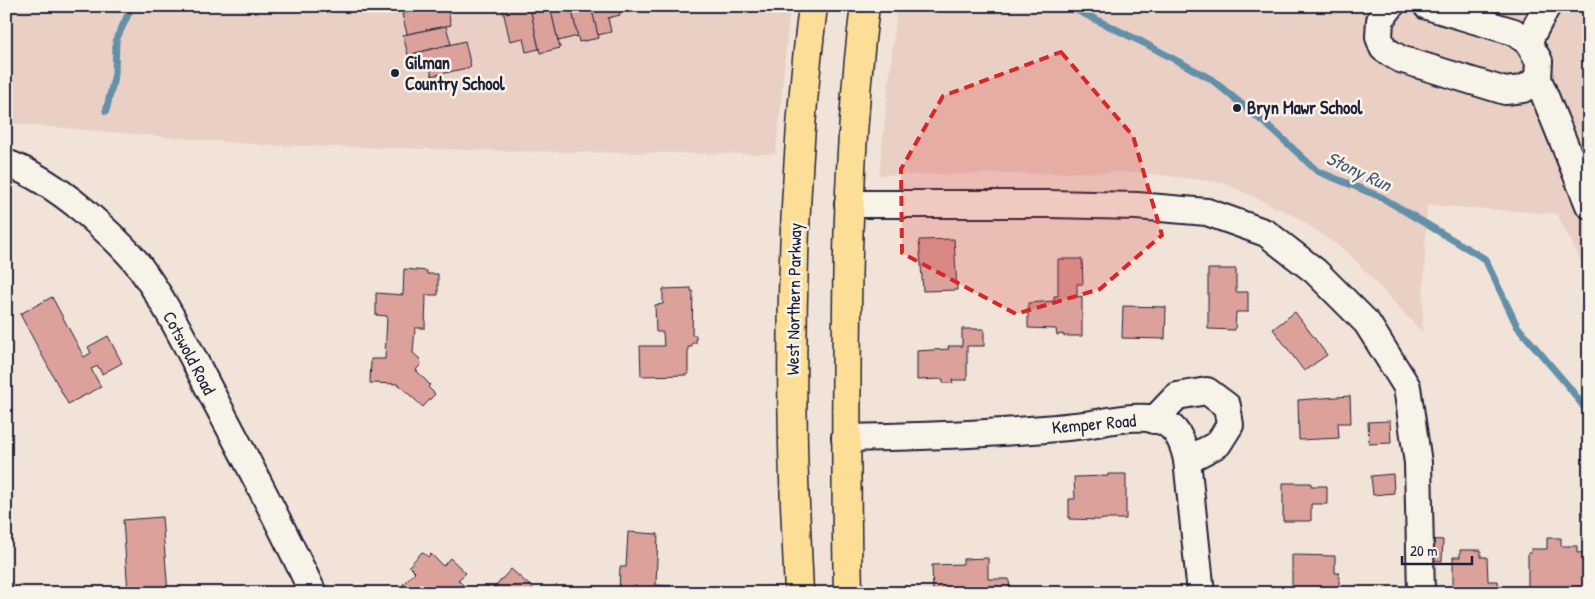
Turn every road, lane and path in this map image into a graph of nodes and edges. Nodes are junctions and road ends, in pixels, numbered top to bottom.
1 (814, 6) edge
2 (865, 6) edge
3 (1391, 6) edge
4 (1427, 6) edge
5 (1547, 6) edge
6 (1528, 42) junction
7 (1538, 79) junction
8 (6, 163) edge
9 (848, 204) junction
10 (1589, 205) edge
11 (1154, 420) junction
12 (845, 438) junction
13 (1187, 460) junction
14 (313, 593) edge
15 (800, 593) edge
16 (848, 593) edge
17 (1201, 593) edge
18 (1421, 593) edge

1 - 15 main road, West Northern Parkway
2 - 9 main road
3 - 7 street
4 - 6 street
5 - 6 street
6 - 7 street
7 - 10 street
8 - 14 street, Cotswold Road
9 - 12 main road
9 - 18 street
11 - 12 street, Kemper Road
11 - 13 street, Kemper Road
11 - 13 street
12 - 16 main road
13 - 17 street, Kemper Road

